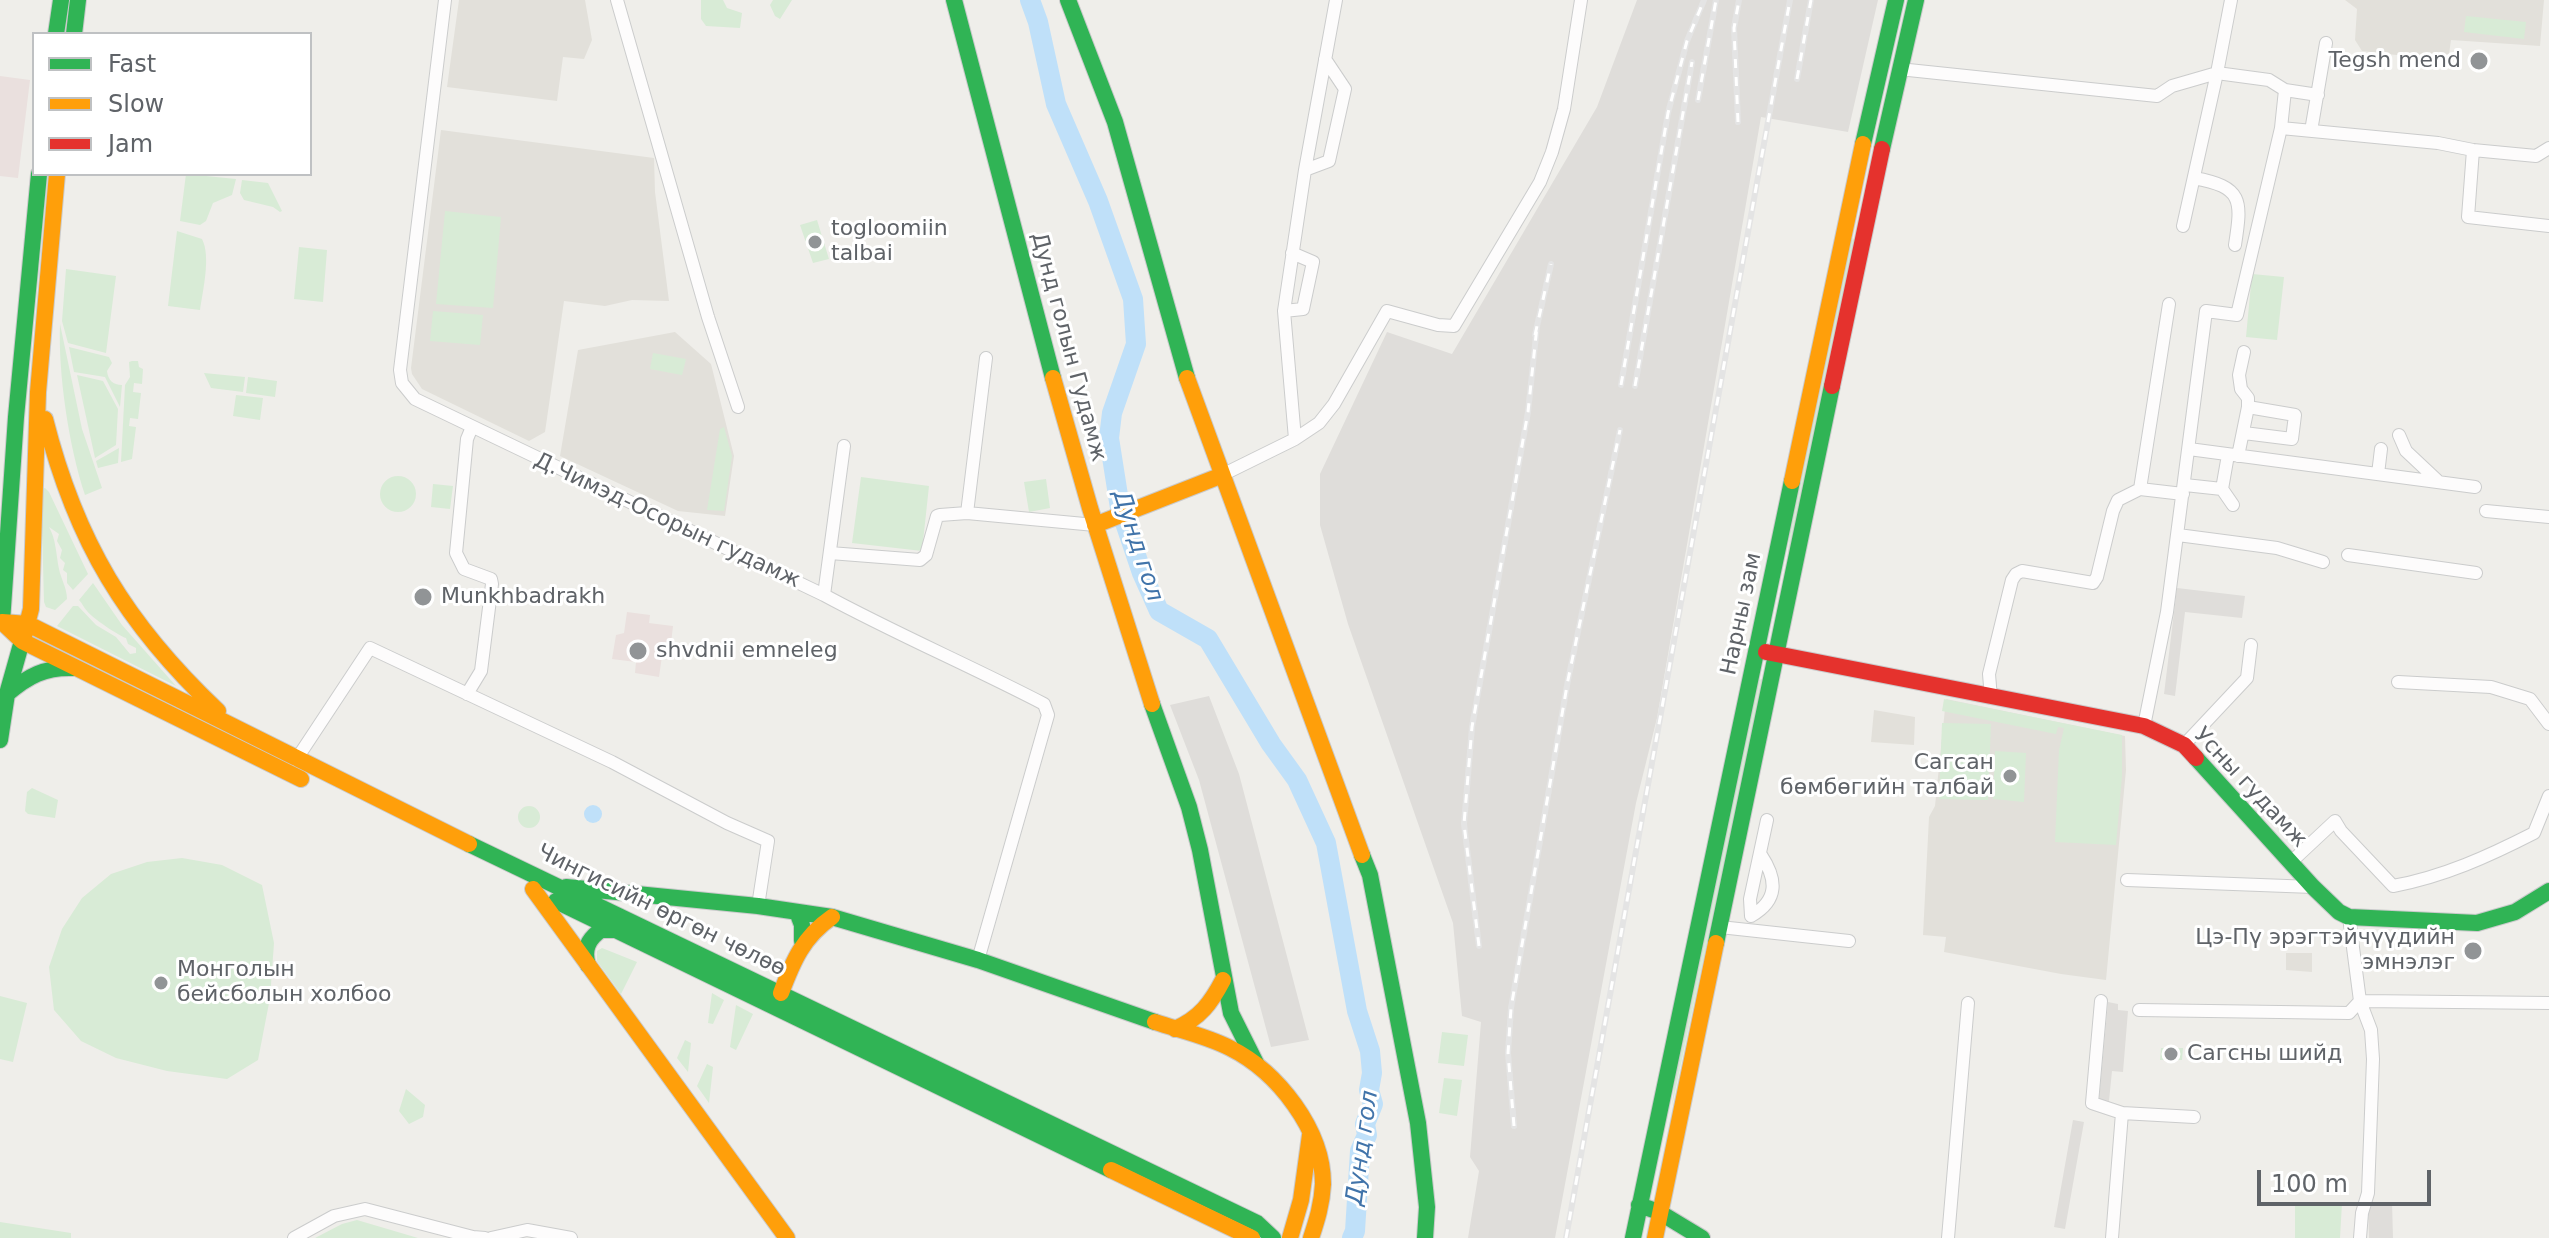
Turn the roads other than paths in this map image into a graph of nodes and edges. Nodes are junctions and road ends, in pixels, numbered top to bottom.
1 (61, 0) edge
2 (78, 0) edge
3 (445, 0) edge
4 (617, 0) edge
5 (954, 0) edge
6 (1068, 0) edge
7 (1336, 0) edge
8 (1581, 0) edge
9 (1896, 0) edge
10 (1916, 0) edge
11 (2231, 0) edge
12 (56, 32) edge
13 (74, 32) edge
14 (2326, 43) dead end
15 (1325, 59) junction
16 (1899, 69) junction
17 (2217, 73) junction
18 (2285, 90) junction
19 (2318, 95) junction
20 (2281, 128) junction
21 (2311, 131) junction
22 (2549, 148) edge
23 (2473, 150) junction
24 (1305, 170) junction
25 (39, 176) edge
26 (57, 176) edge
27 (2194, 178) junction
28 (1855, 181) junction
29 (1866, 224) junction
30 (2183, 226) dead end
31 (2549, 226) edge
32 (2235, 245) dead end
33 (1292, 253) junction
34 (2169, 304) dead end
35 (1284, 311) junction
36 (2244, 352) dead end
37 (986, 358) dead end
38 (38, 387) junction
39 (738, 407) dead end
40 (2248, 407) junction
41 (472, 427) junction
42 (2244, 433) junction
43 (2399, 435) dead end
44 (1295, 439) junction
45 (844, 446) dead end
46 (2189, 449) junction
47 (2381, 449) dead end
48 (2233, 456) junction
49 (2378, 474) junction
50 (1220, 476) junction
51 (2439, 482) junction
52 (11, 483) junction
53 (2475, 487) dead end
54 (2140, 489) junction
55 (2222, 489) junction
56 (2184, 490) junction
57 (0, 499) edge
58 (2233, 505) dead end
59 (2486, 511) dead end
60 (967, 513) junction
61 (2549, 517) edge
62 (1095, 525) junction
63 (2178, 535) junction
64 (830, 553) junction
65 (2348, 555) dead end
66 (2323, 562) dead end
67 (2476, 573) dead end
68 (824, 595) junction
69 (1, 625) edge
70 (25, 632) junction
71 (2251, 645) dead end
72 (1757, 650) junction
73 (1775, 654) junction
74 (77, 668) junction
75 (2398, 682) dead end
76 (7, 694) junction
77 (467, 694) junction
78 (1991, 698) junction
79 (2549, 724) edge
80 (2144, 726) junction
81 (241, 731) junction
82 (0, 740) edge
83 (2184, 745) junction
84 (296, 760) junction
85 (2549, 796) edge
86 (1767, 820) dead end
87 (1761, 855) junction
88 (2290, 863) junction
89 (2127, 880) dead end
90 (560, 886) junction
91 (2313, 887) junction
92 (533, 889) junction
93 (2549, 891) edge
94 (758, 906) junction
95 (797, 912) junction
96 (832, 917) junction
97 (2349, 917) junction
98 (1720, 927) junction
99 (614, 930) junction
100 (802, 941) junction
101 (1849, 941) dead end
102 (978, 960) junction
103 (589, 967) junction
104 (1223, 980) junction
105 (781, 993) junction
106 (2101, 1001) dead end
107 (2360, 1001) junction
108 (1968, 1003) dead end
109 (2549, 1003) edge
110 (2139, 1010) dead end
111 (1175, 1029) junction
112 (1256, 1063) junction
113 (2122, 1113) junction
114 (2194, 1117) dead end
115 (1310, 1135) junction
116 (1639, 1205) junction
117 (1659, 1212) junction
118 (781, 1234) edge
119 (294, 1238) edge
120 (488, 1238) edge
121 (571, 1238) edge
122 (1252, 1238) edge
123 (1273, 1238) edge
124 (1290, 1238) edge
125 (1311, 1238) edge
126 (1425, 1238) edge
127 (1633, 1238) edge
128 (1655, 1238) edge
129 (1702, 1238) edge
130 (1948, 1238) edge
131 (2112, 1238) edge
132 (2360, 1238) edge

1 - 12 main road
2 - 13 main road
3 - 41 street, Д.Чимэд-Осорын гудамж
4 - 39 street
5 - 62 main road, Дунд голын Гудамж
6 - 50 main road
7 - 15 street
8 - 44 street
9 - 28 main road, Нарны зам
10 - 16 main road, Нарны зам
11 - 17 street
14 - 19 street
15 - 24 street
15 - 24 street
16 - 17 street
16 - 29 main road, Нарны зам
17 - 18 street
17 - 27 street
18 - 19 street
18 - 20 street
19 - 21 street
20 - 21 street
20 - 46 street
21 - 23 street
22 - 23 street
23 - 31 street
24 - 33 street
25 - 52 main road
26 - 38 main road
27 - 30 street
27 - 32 street
28 - 29 main road
28 - 72 main road, Нарны зам
29 - 73 main road, Нарны зам
33 - 35 street
33 - 35 street
34 - 54 street
35 - 44 street
36 - 40 street
37 - 60 street
38 - 70 main road
38 - 81 main road
40 - 42 street
40 - 42 street
41 - 68 street, Д.Чимэд-Осорын гудамж
41 - 77 street
42 - 48 street
43 - 51 street
44 - 50 street
45 - 64 street
46 - 48 street
46 - 56 street
47 - 49 street
48 - 49 street
48 - 55 street
49 - 51 street
50 - 62 main road
50 - 126 main road
51 - 53 street
52 - 57 main road
52 - 69 main road
54 - 56 street
54 - 78 street
55 - 56 street
55 - 58 street
56 - 63 street
59 - 61 street
60 - 62 street
60 - 64 street
62 - 104 main road, Дунд голын Гудамж
63 - 66 street
63 - 80 street
64 - 68 street
65 - 67 street
68 - 102 street, Д.Чимэд-Осорын гудамж
69 - 70 main road
70 - 74 main road, Чингисийн өргөн чөлөө
70 - 76 main road
70 - 81 main road, Чингисийн өргөн чөлөө
71 - 83 street
72 - 73 main road, Усны гудамж
72 - 116 main road, Нарны зам
73 - 78 main road, Усны гудамж
73 - 98 main road, Нарны зам
74 - 76 main road
74 - 92 main road, Чингисийн өргөн чөлөө
75 - 79 street
76 - 82 main road
77 - 84 street
77 - 94 street
78 - 80 main road, Усны гудамж
80 - 83 main road, Усны гудамж
81 - 84 main road, Чингисийн өргөн чөлөө
83 - 88 main road, Усны гудамж
84 - 90 main road, Чингисийн өргөн чөлөө
85 - 88 street
86 - 87 street
87 - 87 street
88 - 91 main road, Усны гудамж
89 - 91 street
90 - 94 main road
90 - 105 main road, Чингисийн өргөн чөлөө
91 - 97 main road, Усны гудамж
92 - 99 main road, Чингисийн өргөн чөлөө
92 - 103 main road
93 - 97 main road
94 - 95 main road
95 - 96 main road
95 - 100 main road
96 - 100 main road
96 - 102 main road
97 - 107 street
98 - 101 street
98 - 117 main road, Нарны зам
99 - 103 main road
99 - 122 main road, Чингисийн өргөн чөлөө
100 - 105 main road
102 - 111 main road
103 - 118 main road
104 - 111 main road
104 - 112 main road, Дунд голын Гудамж
105 - 123 main road, Чингисийн өргөн чөлөө
106 - 113 street
107 - 109 street
107 - 110 street
107 - 132 street
108 - 130 street
111 - 112 main road
112 - 115 main road
113 - 114 street
113 - 131 street
115 - 124 main road
115 - 125 main road
116 - 117 main road
116 - 127 main road, Нарны зам
117 - 128 main road, Нарны зам
117 - 129 main road
119 - 120 street
120 - 121 street

